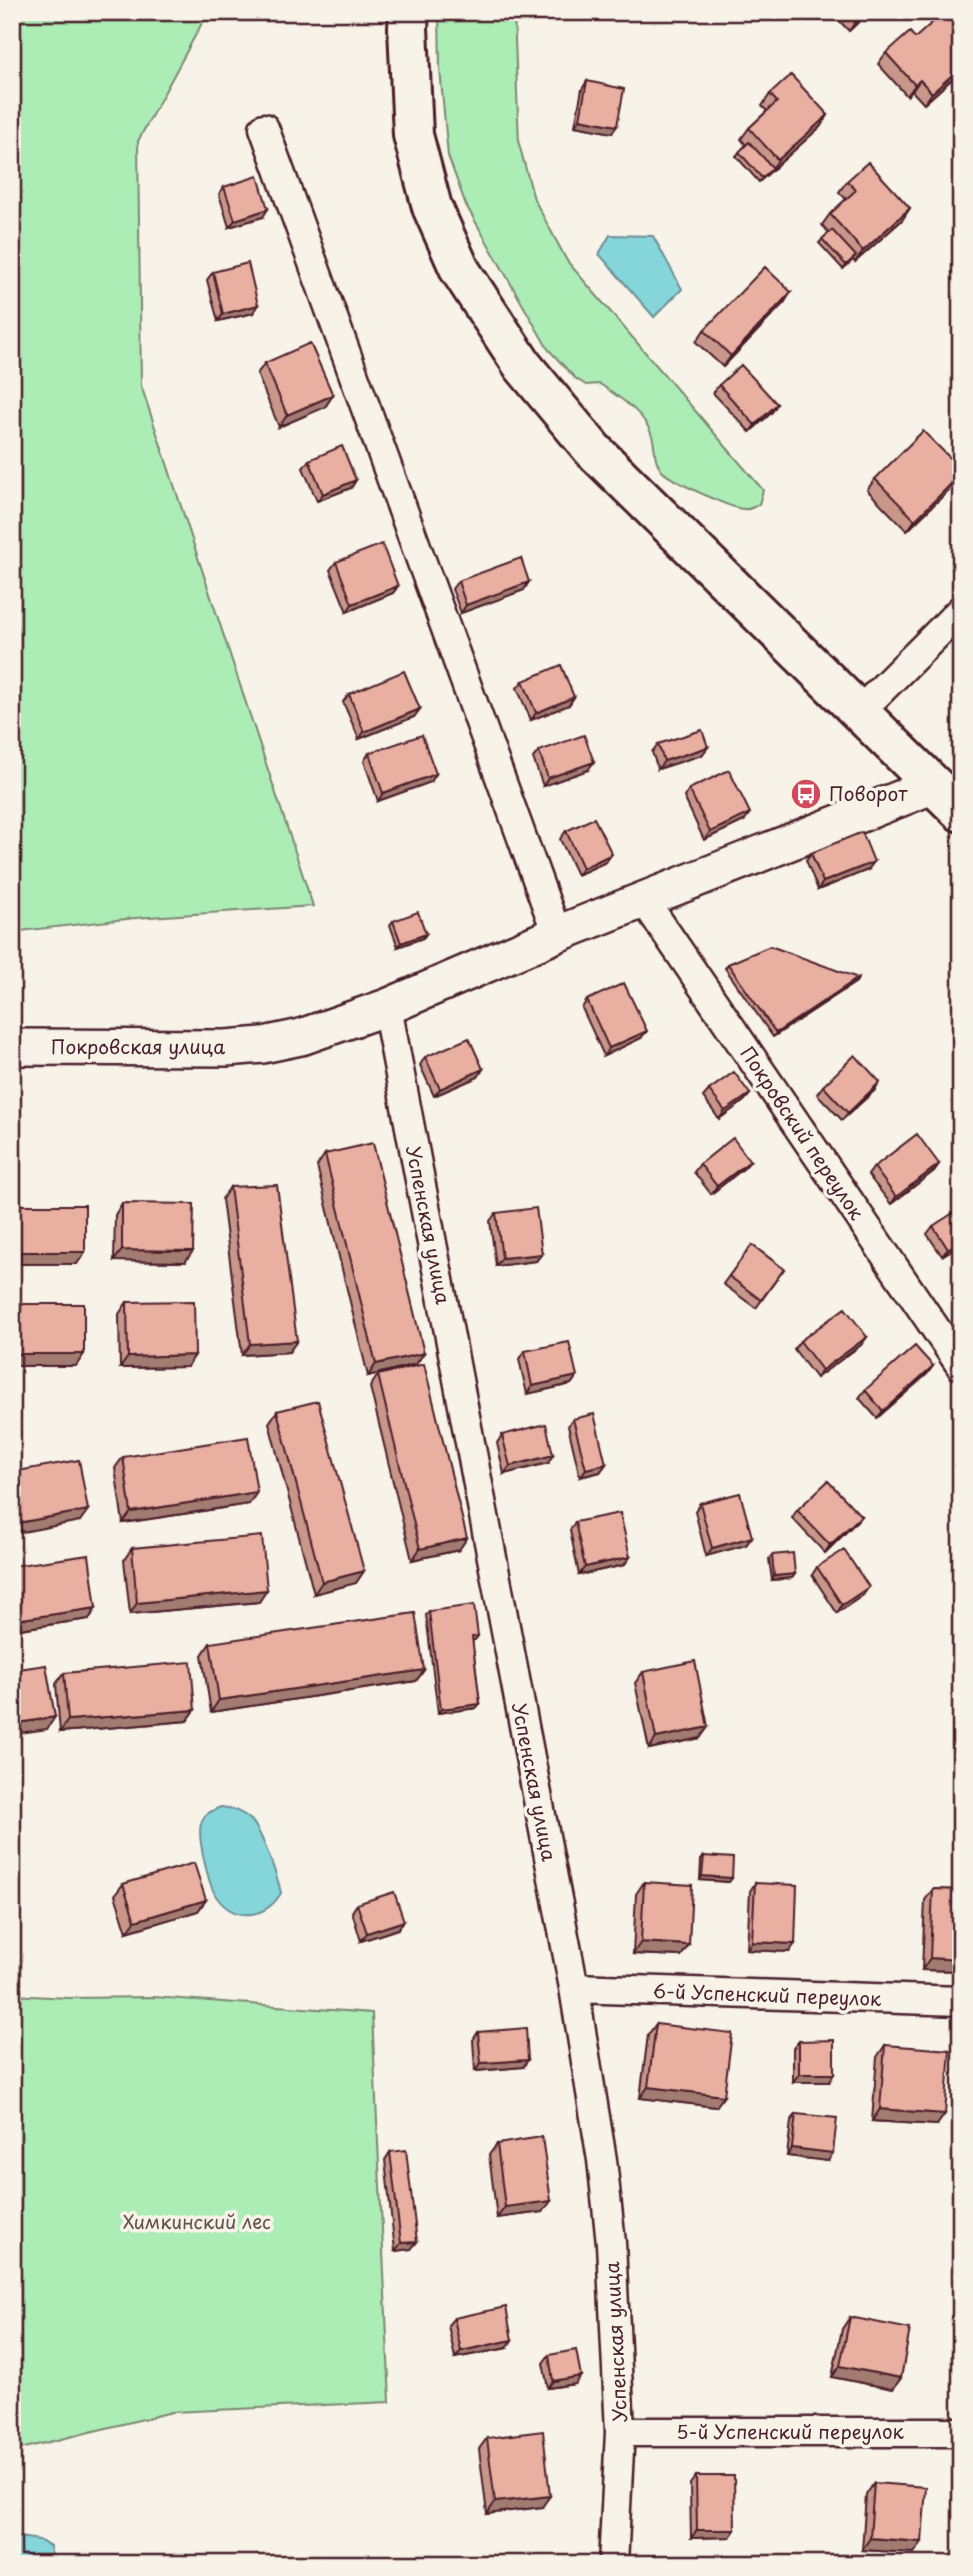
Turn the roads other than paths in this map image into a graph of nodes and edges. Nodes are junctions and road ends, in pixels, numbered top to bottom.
1 (409, 12) edge
2 (264, 128) dead end
3 (961, 610) edge
4 (858, 713) junction
5 (932, 786) junction
6 (961, 812) edge
7 (644, 900) junction
8 (557, 934) junction
9 (387, 1007) junction
10 (12, 1047) edge
11 (961, 1366) edge
12 (574, 1988) junction
13 (961, 2001) edge
14 (620, 2432) junction
15 (961, 2432) edge
16 (613, 2564) edge

1 - 4 main road
2 - 8 street
3 - 4 street
4 - 5 main road
5 - 6 main road
5 - 7 street, Покровская улица
7 - 8 street, Покровская улица
7 - 11 street, Покровский переулок
8 - 9 street, Покровская улица
9 - 10 street, Покровская улица
9 - 12 street, Успенская улица
12 - 13 street, 6-й Успенский переулок
12 - 14 street, Успенская улица
14 - 15 street, 5-й Успенский переулок
14 - 16 street, Успенская улица

